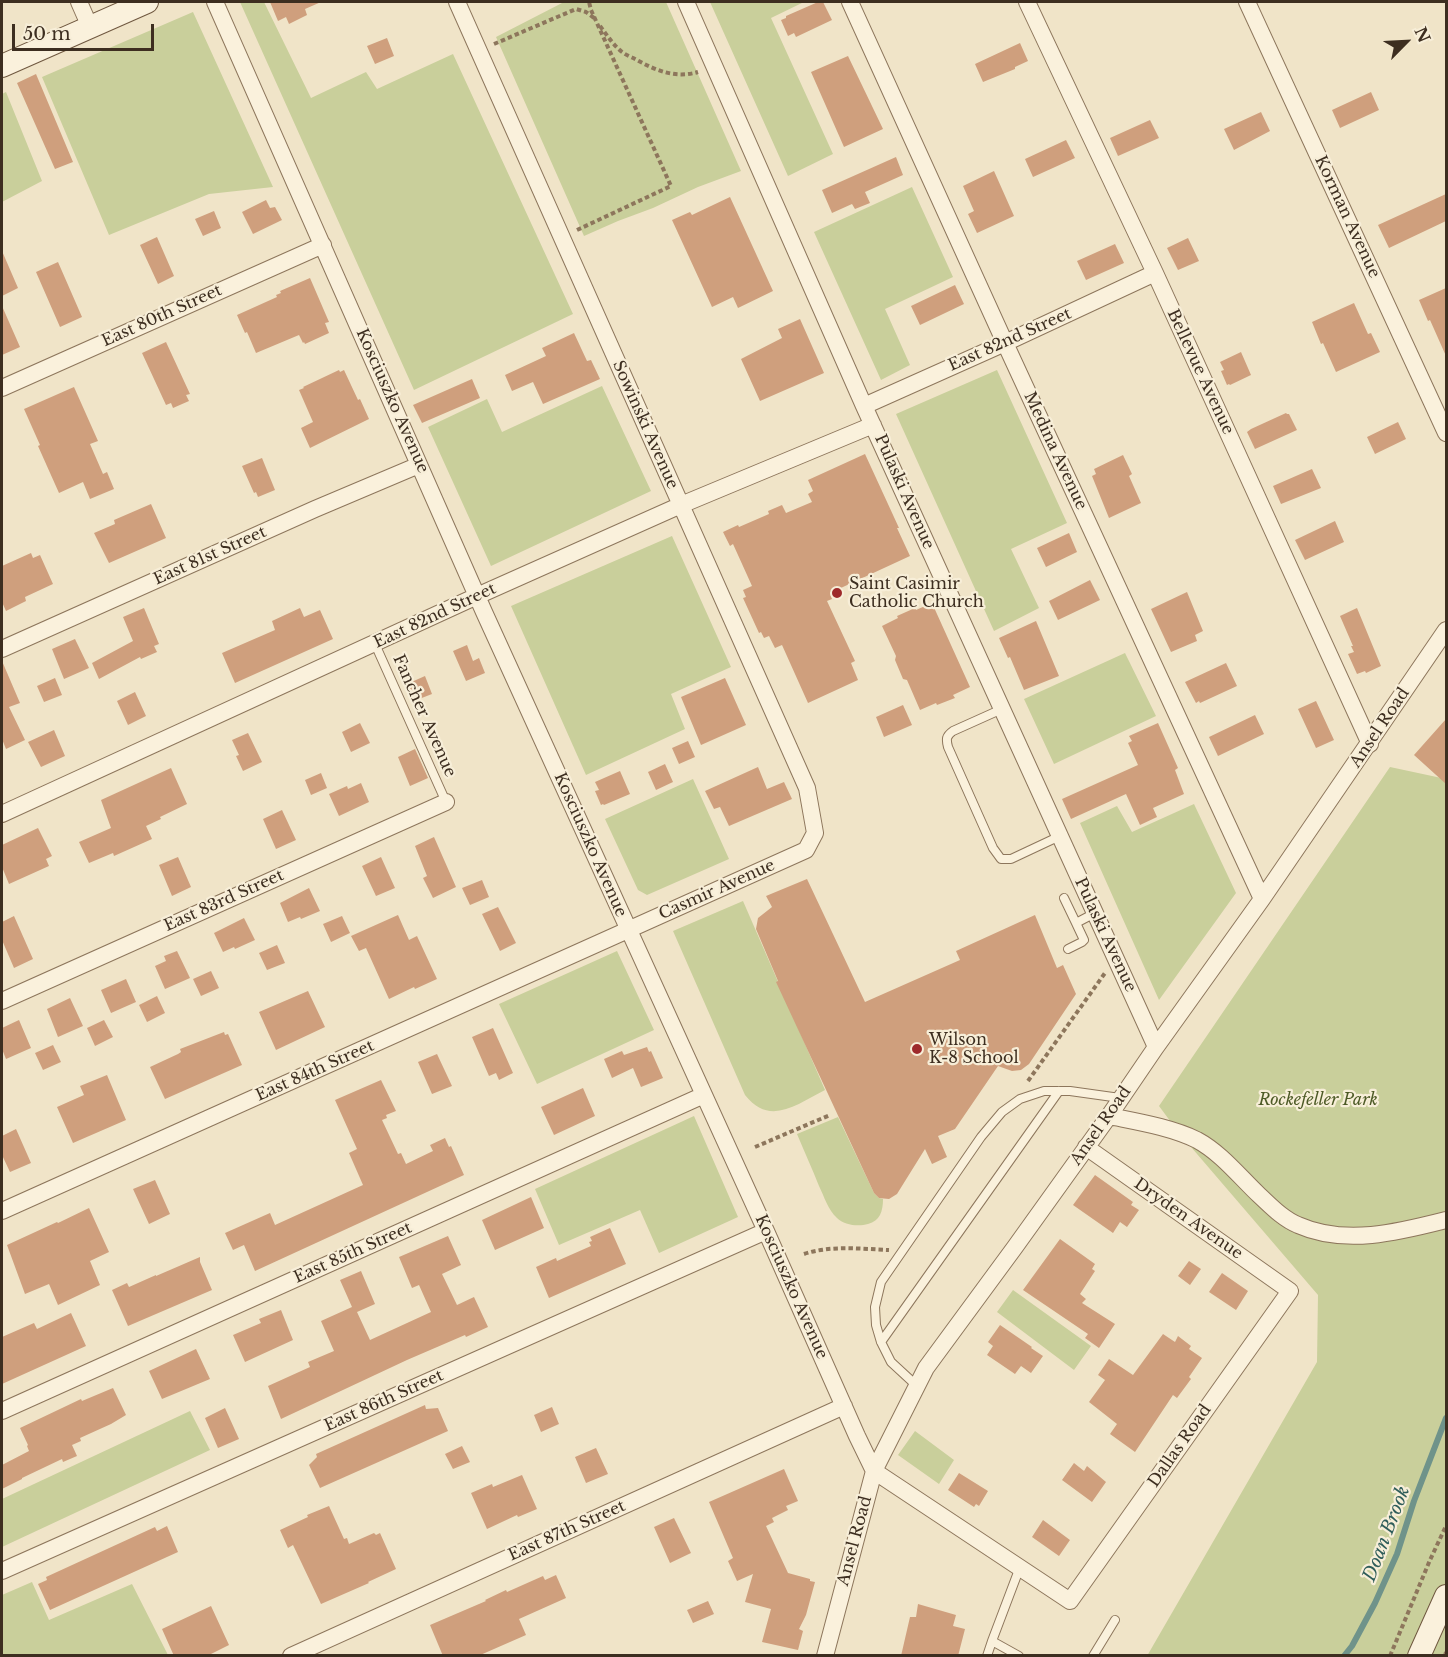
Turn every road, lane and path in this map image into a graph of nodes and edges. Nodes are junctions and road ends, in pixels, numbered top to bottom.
1 (79, 2) edge
2 (147, 2) edge
3 (215, 2) edge
4 (457, 2) edge
5 (589, 2) edge
6 (686, 2) edge
7 (850, 2) edge
8 (1027, 2) edge
9 (1247, 2) edge
10 (595, 18) junction
11 (90, 27) junction
12 (494, 44) dead end
13 (2, 66) edge
14 (702, 70) dead end
15 (577, 231) dead end
16 (323, 245) junction
17 (1155, 273) junction
18 (1005, 343) junction
19 (2, 388) edge
20 (864, 406) junction
21 (873, 425) junction
22 (1446, 432) edge
23 (419, 465) junction
24 (681, 506) junction
25 (477, 596) junction
26 (1446, 630) edge
27 (375, 644) junction
28 (2, 649) edge
29 (1002, 708) junction
30 (1370, 744) junction
31 (446, 802) joint
32 (2, 814) edge
33 (1060, 836) junction
34 (806, 850) joint
35 (1064, 898) dead end
36 (1262, 899) junction
37 (1095, 913) junction
38 (1076, 922) junction
39 (629, 930) junction
40 (1068, 949) dead end
41 (1106, 972) dead end
42 (2, 1001) edge
43 (1155, 1047) junction
44 (1022, 1090) dead end
45 (1059, 1091) junction
46 (704, 1095) junction
47 (1120, 1098) junction
48 (830, 1114) dead end
49 (1109, 1116) junction
50 (755, 1147) dead end
51 (1086, 1147) junction
52 (2, 1211) edge
53 (1446, 1220) edge
54 (766, 1231) junction
55 (889, 1250) dead end
56 (804, 1254) dead end
57 (1290, 1291) joint
58 (881, 1342) junction
59 (917, 1386) junction
60 (844, 1406) junction
61 (2, 1411) edge
62 (874, 1471) junction
63 (1446, 1526) edge
64 (1020, 1568) junction
65 (2, 1571) edge
66 (1446, 1596) edge
67 (1115, 1620) dead end
68 (992, 1641) junction
69 (291, 1656) edge
70 (825, 1656) edge
71 (987, 1656) edge
72 (1019, 1656) edge
73 (1093, 1656) edge
74 (1390, 1656) edge
75 (1419, 1656) edge

1 - 11 street
2 - 11 main road
3 - 16 street, Kosciuszko Avenue
4 - 24 street, Sowinski Avenue
5 - 10 path
6 - 20 street, Pulaski Avenue
7 - 18 street, Medina Avenue
8 - 17 street, Bellevue Avenue
9 - 22 street, Korman Avenue
10 - 12 path
10 - 14 path
10 - 15 path
11 - 13 main road
16 - 19 street, East 80th Street
16 - 23 street, Kosciuszko Avenue
17 - 18 street, East 82nd Street
17 - 30 street, Bellevue Avenue
18 - 20 street, East 82nd Street
18 - 36 street, Medina Avenue
20 - 21 street, Pulaski Avenue
21 - 24 street, East 82nd Street
21 - 29 street, Pulaski Avenue
23 - 25 street, Kosciuszko Avenue
23 - 28 street, East 81st Street
24 - 25 street, East 82nd Street
24 - 34 street, Sowinski Avenue
25 - 27 street, East 82nd Street
25 - 39 street, Kosciuszko Avenue
26 - 30 street, Ansel Road
27 - 31 lane, Fancher Avenue
27 - 32 street, East 82nd Street
29 - 33 street, Pulaski Avenue
29 - 33 lane
30 - 36 street, Ansel Road
31 - 42 street, East 83rd Street
33 - 37 street, Pulaski Avenue
34 - 39 street, Casmir Avenue
35 - 38 lane
36 - 43 street, Ansel Road
37 - 38 lane
37 - 43 street, Pulaski Avenue
38 - 40 lane
39 - 46 street, Kosciuszko Avenue
39 - 52 street, East 84th Street
41 - 44 path
43 - 47 street, Ansel Road
45 - 47 lane
45 - 58 lane
45 - 58 lane
46 - 54 street, Kosciuszko Avenue
46 - 61 street, East 85th Street
47 - 49 street, Ansel Road
48 - 50 path
49 - 51 street, Ansel Road
49 - 53 street
51 - 57 street, Dryden Avenue
51 - 59 street, Ansel Road
54 - 60 street, Kosciuszko Avenue
54 - 65 street, East 86th Street
55 - 56 path
57 - 64 street, Dallas Road
58 - 59 lane
59 - 62 street, Ansel Road
60 - 62 street, Kosciuszko Avenue
60 - 69 street, East 87th Street
62 - 64 street
62 - 70 street, Ansel Road
63 - 74 path
64 - 68 lane
66 - 75 main road
67 - 73 lane
68 - 71 lane
68 - 72 lane

